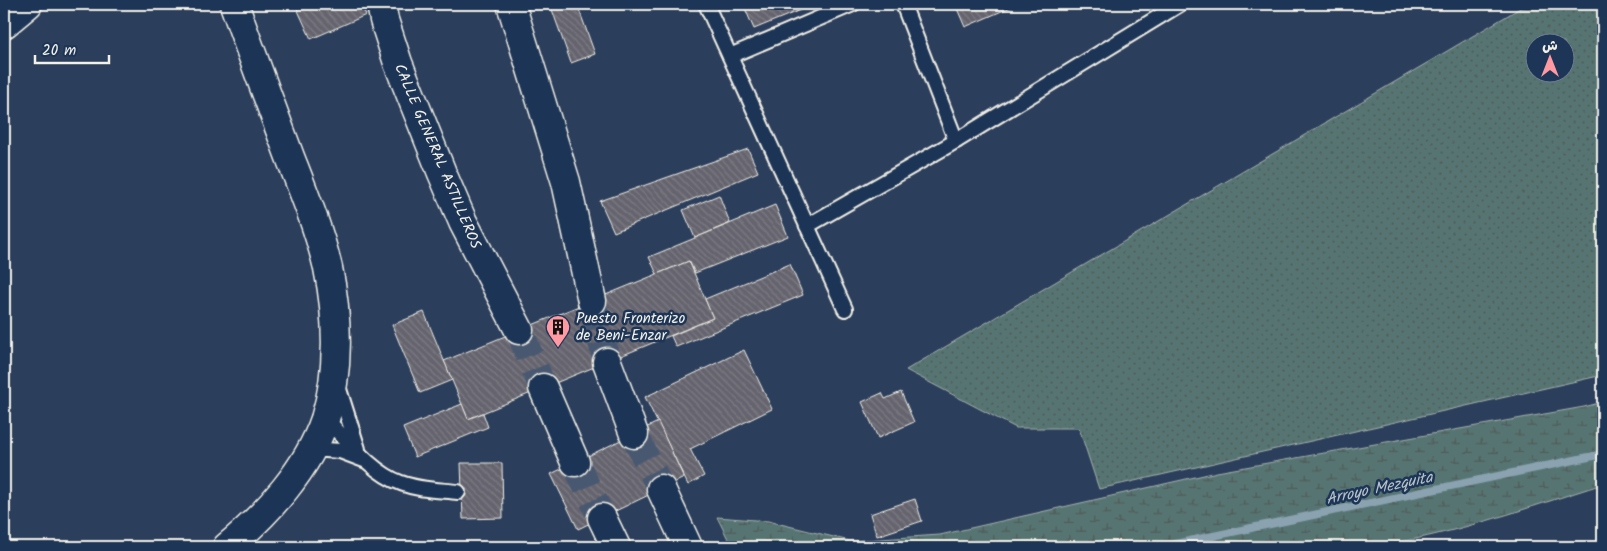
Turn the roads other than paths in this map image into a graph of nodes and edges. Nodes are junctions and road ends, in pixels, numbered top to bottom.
1 (28, 4) edge
2 (234, 4) edge
3 (381, 4) edge
4 (511, 4) edge
5 (706, 4) edge
6 (853, 4) edge
7 (903, 4) edge
8 (1180, 4) edge
9 (4, 24) edge
10 (730, 56) junction
11 (956, 141) junction
12 (807, 226) junction
13 (592, 301) tunnel mouth
14 (845, 309) dead end
15 (519, 330) tunnel mouth
16 (607, 362) tunnel mouth
17 (334, 371) junction
18 (543, 388) tunnel mouth
19 (325, 418) junction
20 (634, 434) tunnel mouth
21 (312, 449) junction
22 (363, 457) junction
23 (575, 462) tunnel mouth
24 (661, 489) tunnel mouth
25 (458, 492) dead end
26 (227, 547) edge
27 (688, 547) edge

1 - 9 main road
2 - 17 main road
3 - 15 main road, CALLE GENERAL ASTILLEROS
4 - 13 main road
5 - 10 lane
6 - 10 lane
7 - 11 lane
8 - 11 lane
10 - 12 lane
11 - 12 lane
12 - 14 lane
16 - 20 main road
17 - 19 main road
17 - 22 lane
18 - 23 main road
19 - 21 main road
19 - 22 lane
21 - 22 lane
21 - 26 main road
22 - 25 lane
24 - 27 main road

